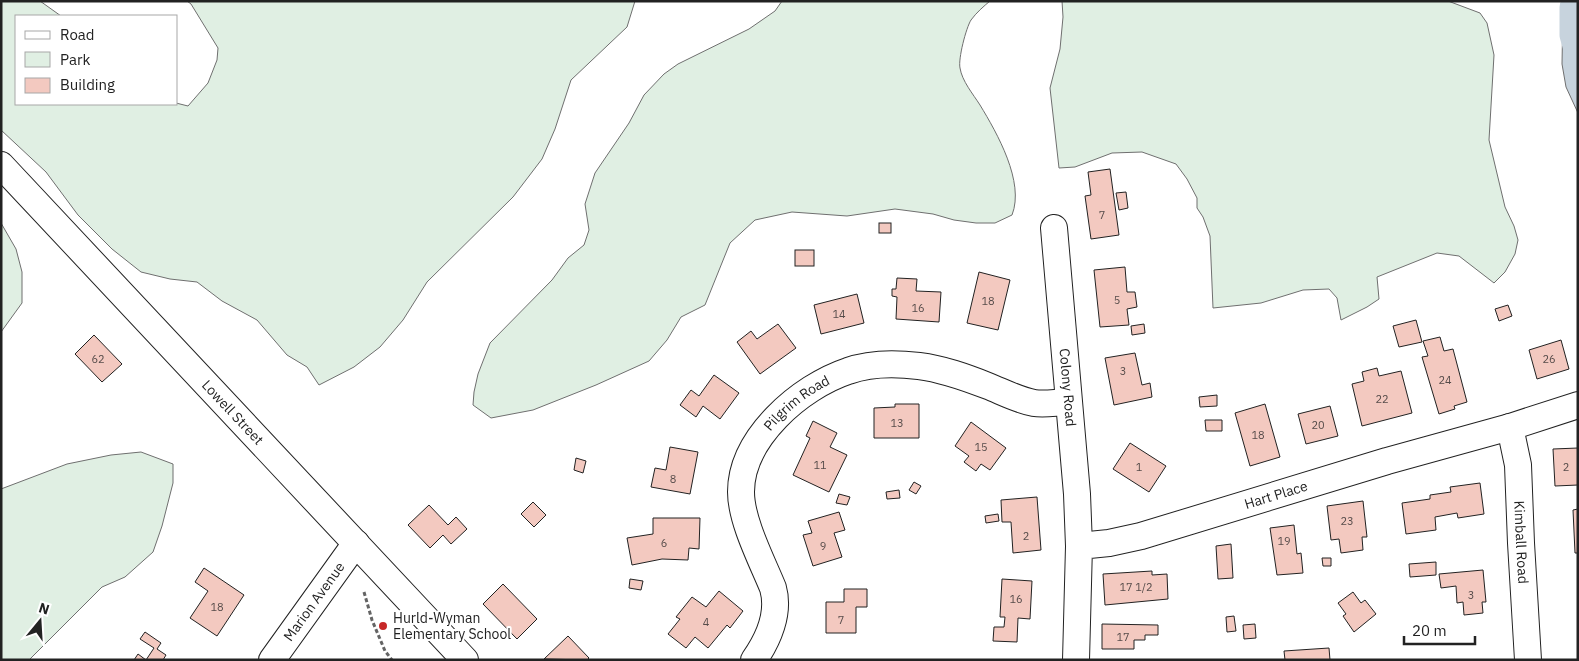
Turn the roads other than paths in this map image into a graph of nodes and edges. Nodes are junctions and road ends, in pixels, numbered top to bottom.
1 (1, 165) edge
2 (1054, 228) dead end
3 (1068, 402) junction
4 (1578, 404) edge
5 (1510, 427) junction
6 (356, 543) junction
7 (1079, 546) junction
8 (272, 660) edge
9 (465, 660) edge
10 (754, 660) edge
11 (1076, 660) edge
12 (1528, 660) edge

1 - 6 street, Lowell Street
2 - 3 street, Colony Road
3 - 7 street, Colony Road
3 - 10 street, Pilgrim Road
4 - 5 street, Hart Place
5 - 7 street, Hart Place
5 - 12 street, Kimball Road
6 - 8 street, Marion Avenue
6 - 9 street, Lowell Street
7 - 11 street

